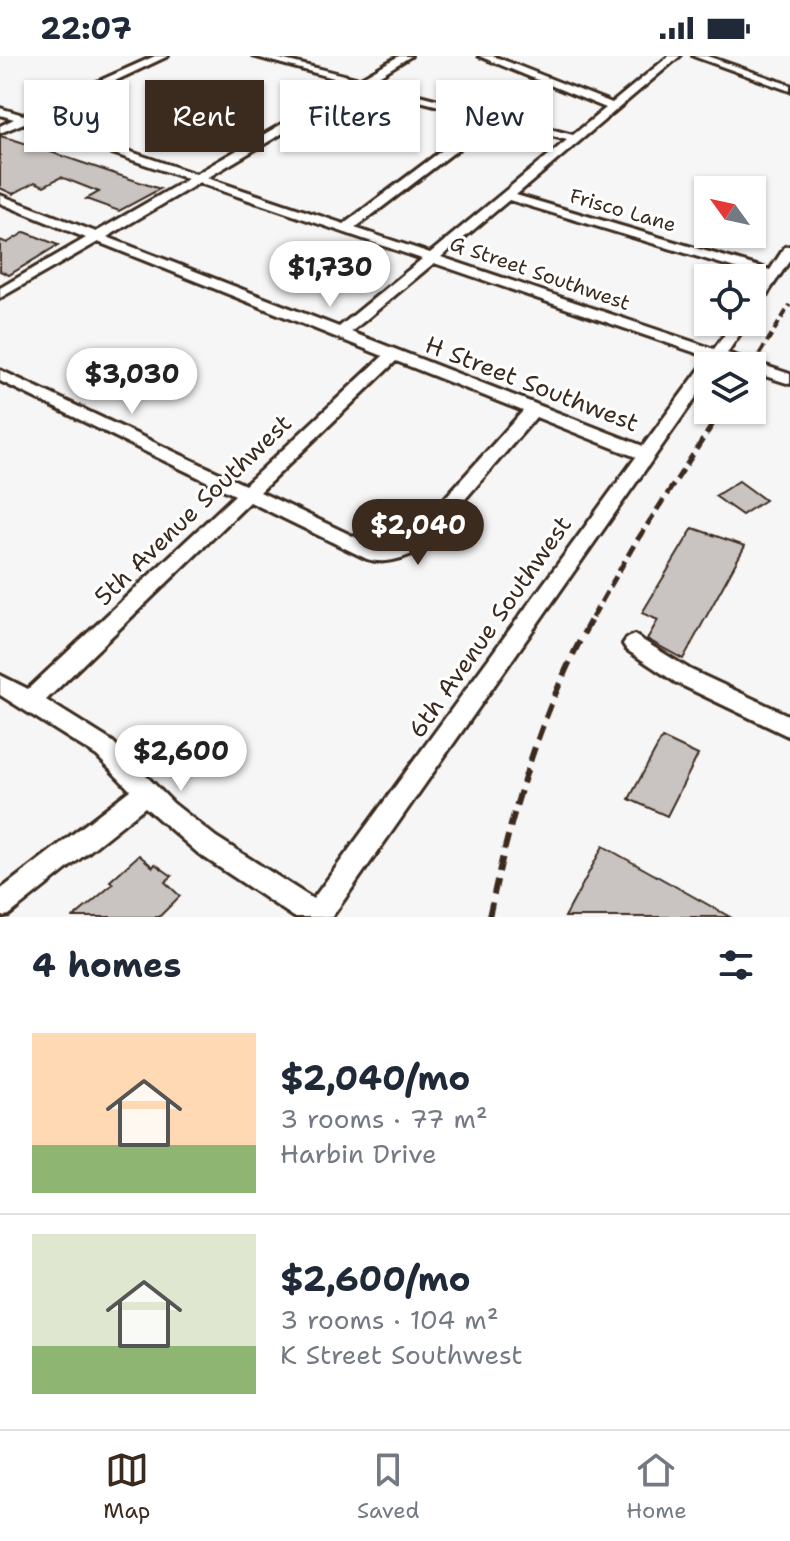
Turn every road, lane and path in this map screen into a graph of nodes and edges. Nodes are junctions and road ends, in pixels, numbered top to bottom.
1 (163, 56) edge
2 (258, 56) edge
3 (406, 56) edge
4 (484, 56) edge
5 (675, 56) edge
6 (698, 56) edge
7 (110, 80) edge
8 (353, 80) edge
9 (364, 80) edge
10 (790, 88) edge
11 (614, 107) junction
12 (0, 111) edge
13 (24, 119) edge
14 (24, 119) edge
15 (0, 130) edge
16 (280, 130) edge
17 (553, 133) edge
18 (577, 139) junction
19 (119, 152) edge
20 (447, 152) edge
21 (196, 179) junction
22 (507, 196) junction
23 (0, 199) edge
24 (345, 229) junction
25 (95, 238) junction
26 (790, 250) edge
27 (432, 258) junction
28 (773, 275) junction
29 (766, 285) edge
30 (0, 294) edge
31 (340, 334) junction
32 (393, 355) junction
33 (694, 356) edge
34 (766, 371) edge
35 (0, 375) edge
36 (790, 379) edge
37 (694, 388) edge
38 (533, 410) junction
39 (646, 454) junction
40 (247, 494) junction
41 (634, 644) dead end
42 (0, 684) edge
43 (29, 702) junction
44 (790, 727) edge
45 (145, 793) junction
46 (0, 906) edge
47 (316, 916) edge

1 - 7 street
2 - 8 street
3 - 9 street
4 - 11 street
5 - 11 street
6 - 10 street
11 - 18 street
12 - 13 street, G Street Southwest
14 - 15 street
16 - 21 street
17 - 18 street
18 - 22 street
19 - 21 street, G Street Southwest
20 - 24 street
21 - 24 street, G Street Southwest
21 - 25 street
22 - 27 street
22 - 28 street, Frisco Lane
23 - 25 street, H Street Southwest
24 - 27 street, G Street Southwest
25 - 30 street
25 - 31 street, H Street Southwest
26 - 28 street
27 - 31 street
27 - 33 street, G Street Southwest
28 - 29 street
31 - 32 street, H Street Southwest
32 - 38 street, H Street Southwest
32 - 40 street, 5th Avenue Southwest
34 - 36 street, G Street Southwest
35 - 40 street
37 - 39 street, 6th Avenue Southwest
38 - 39 street, H Street Southwest
38 - 40 street
39 - 47 street, 6th Avenue Southwest
40 - 43 street, 5th Avenue Southwest
41 - 44 street
42 - 43 street
43 - 45 street
45 - 46 street
45 - 47 street

